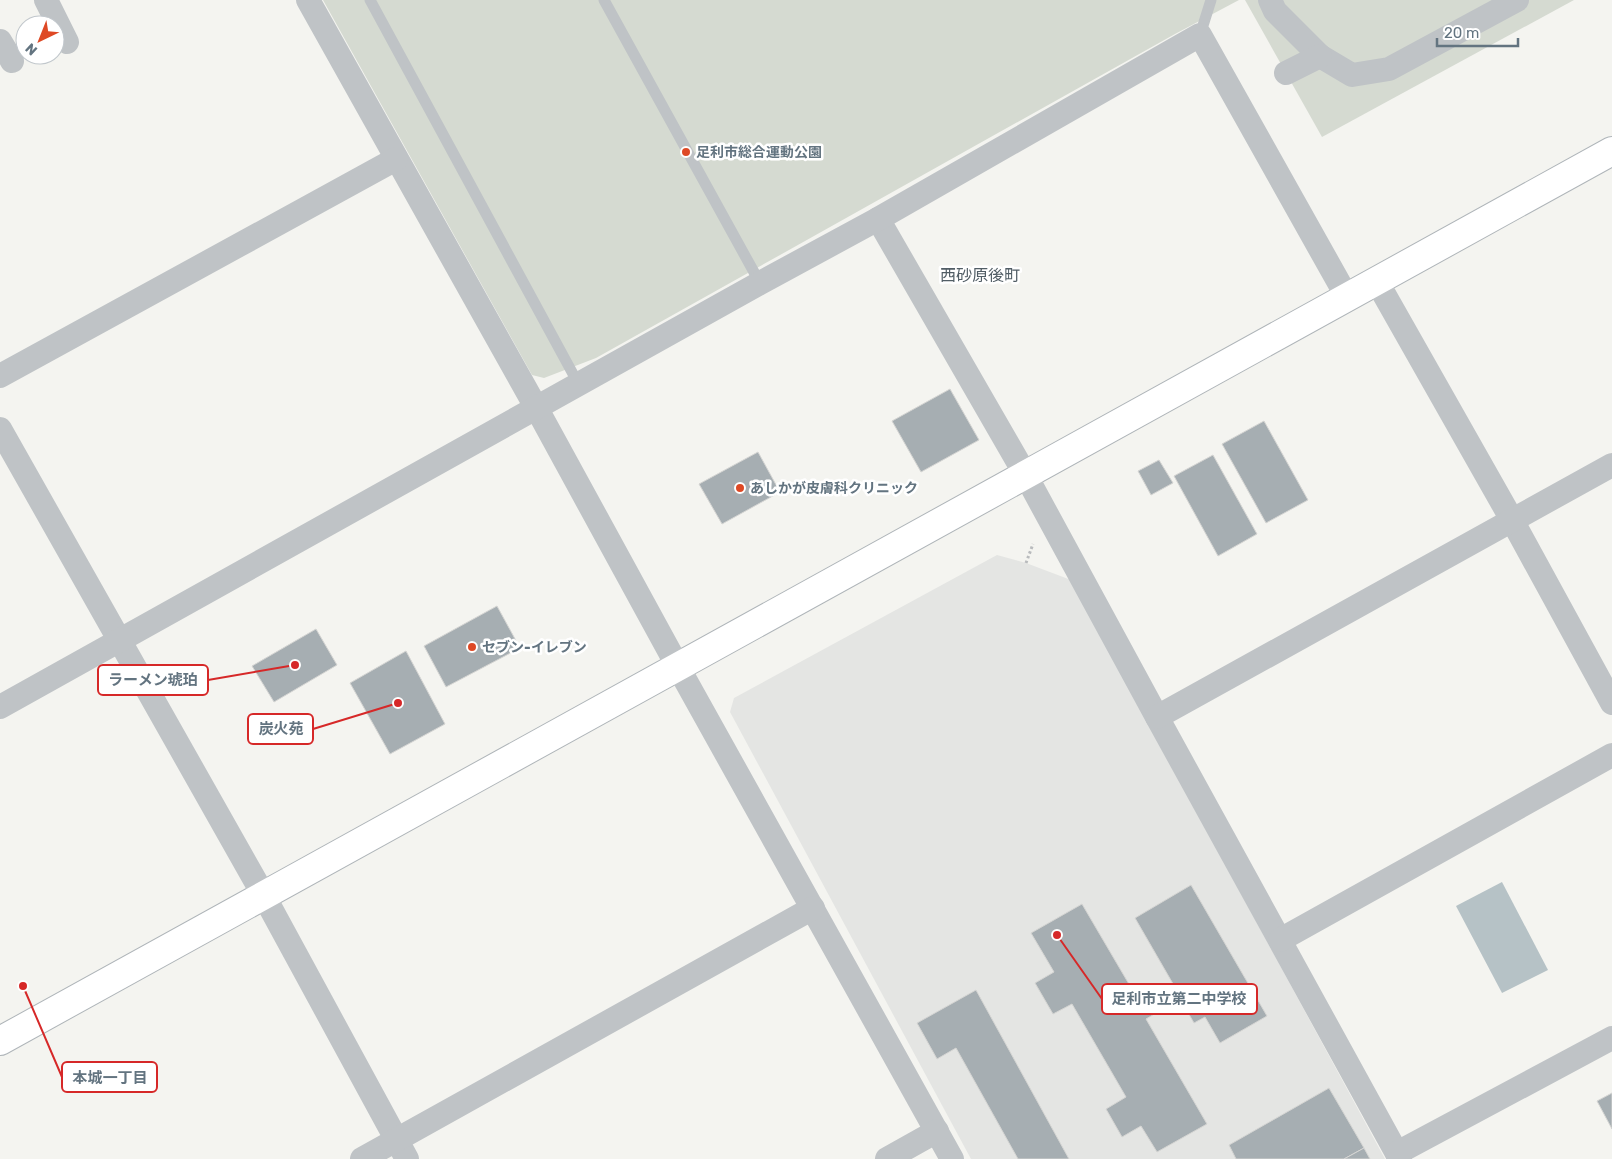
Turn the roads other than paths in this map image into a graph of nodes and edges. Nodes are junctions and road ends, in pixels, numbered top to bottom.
1 (46, 0) edge
2 (308, 0) edge
3 (370, 0) edge
4 (604, 0) edge
5 (1211, 0) edge
6 (1270, 0) edge
7 (1516, 0) edge
8 (1200, 35) junction
9 (0, 41) edge
10 (67, 42) dead end
11 (1320, 56) junction
12 (12, 61) dead end
13 (1286, 74) dead end
14 (1612, 151) edge
15 (396, 158) junction
16 (878, 219) junction
17 (1376, 280) junction
18 (760, 283) junction
19 (1347, 296) junction
20 (0, 376) edge
21 (579, 384) junction
22 (537, 409) junction
23 (0, 429) edge
24 (1612, 465) edge
25 (1025, 474) junction
26 (1512, 520) junction
27 (120, 641) junction
28 (678, 667) junction
29 (1612, 703) edge
30 (0, 708) edge
31 (1157, 717) junction
32 (1612, 756) edge
33 (264, 896) junction
34 (813, 908) junction
35 (1280, 940) junction
36 (1612, 1038) edge
37 (0, 1041) edge
38 (937, 1131) junction
39 (402, 1150) edge
40 (1399, 1156) edge
41 (362, 1159) edge
42 (886, 1159) edge
43 (952, 1159) edge

1 - 10 street
2 - 15 street
3 - 21 lane
4 - 18 lane
5 - 8 lane
6 - 11 street
7 - 11 street
8 - 16 street
8 - 19 street
9 - 12 street
11 - 13 street
14 - 17 street
15 - 20 street
15 - 22 street
16 - 18 street
16 - 25 street
17 - 19 street
17 - 26 street
18 - 21 street
19 - 25 street
21 - 22 street
22 - 27 street
22 - 28 street
23 - 27 street
24 - 26 street
25 - 28 street
25 - 31 street
26 - 29 street
26 - 31 street
27 - 30 street
27 - 33 street
28 - 33 street
28 - 34 street
31 - 35 street
32 - 35 street
33 - 37 street
33 - 39 street
34 - 38 street
34 - 39 street
35 - 40 street
36 - 40 street
38 - 42 street
38 - 43 street
39 - 41 street

